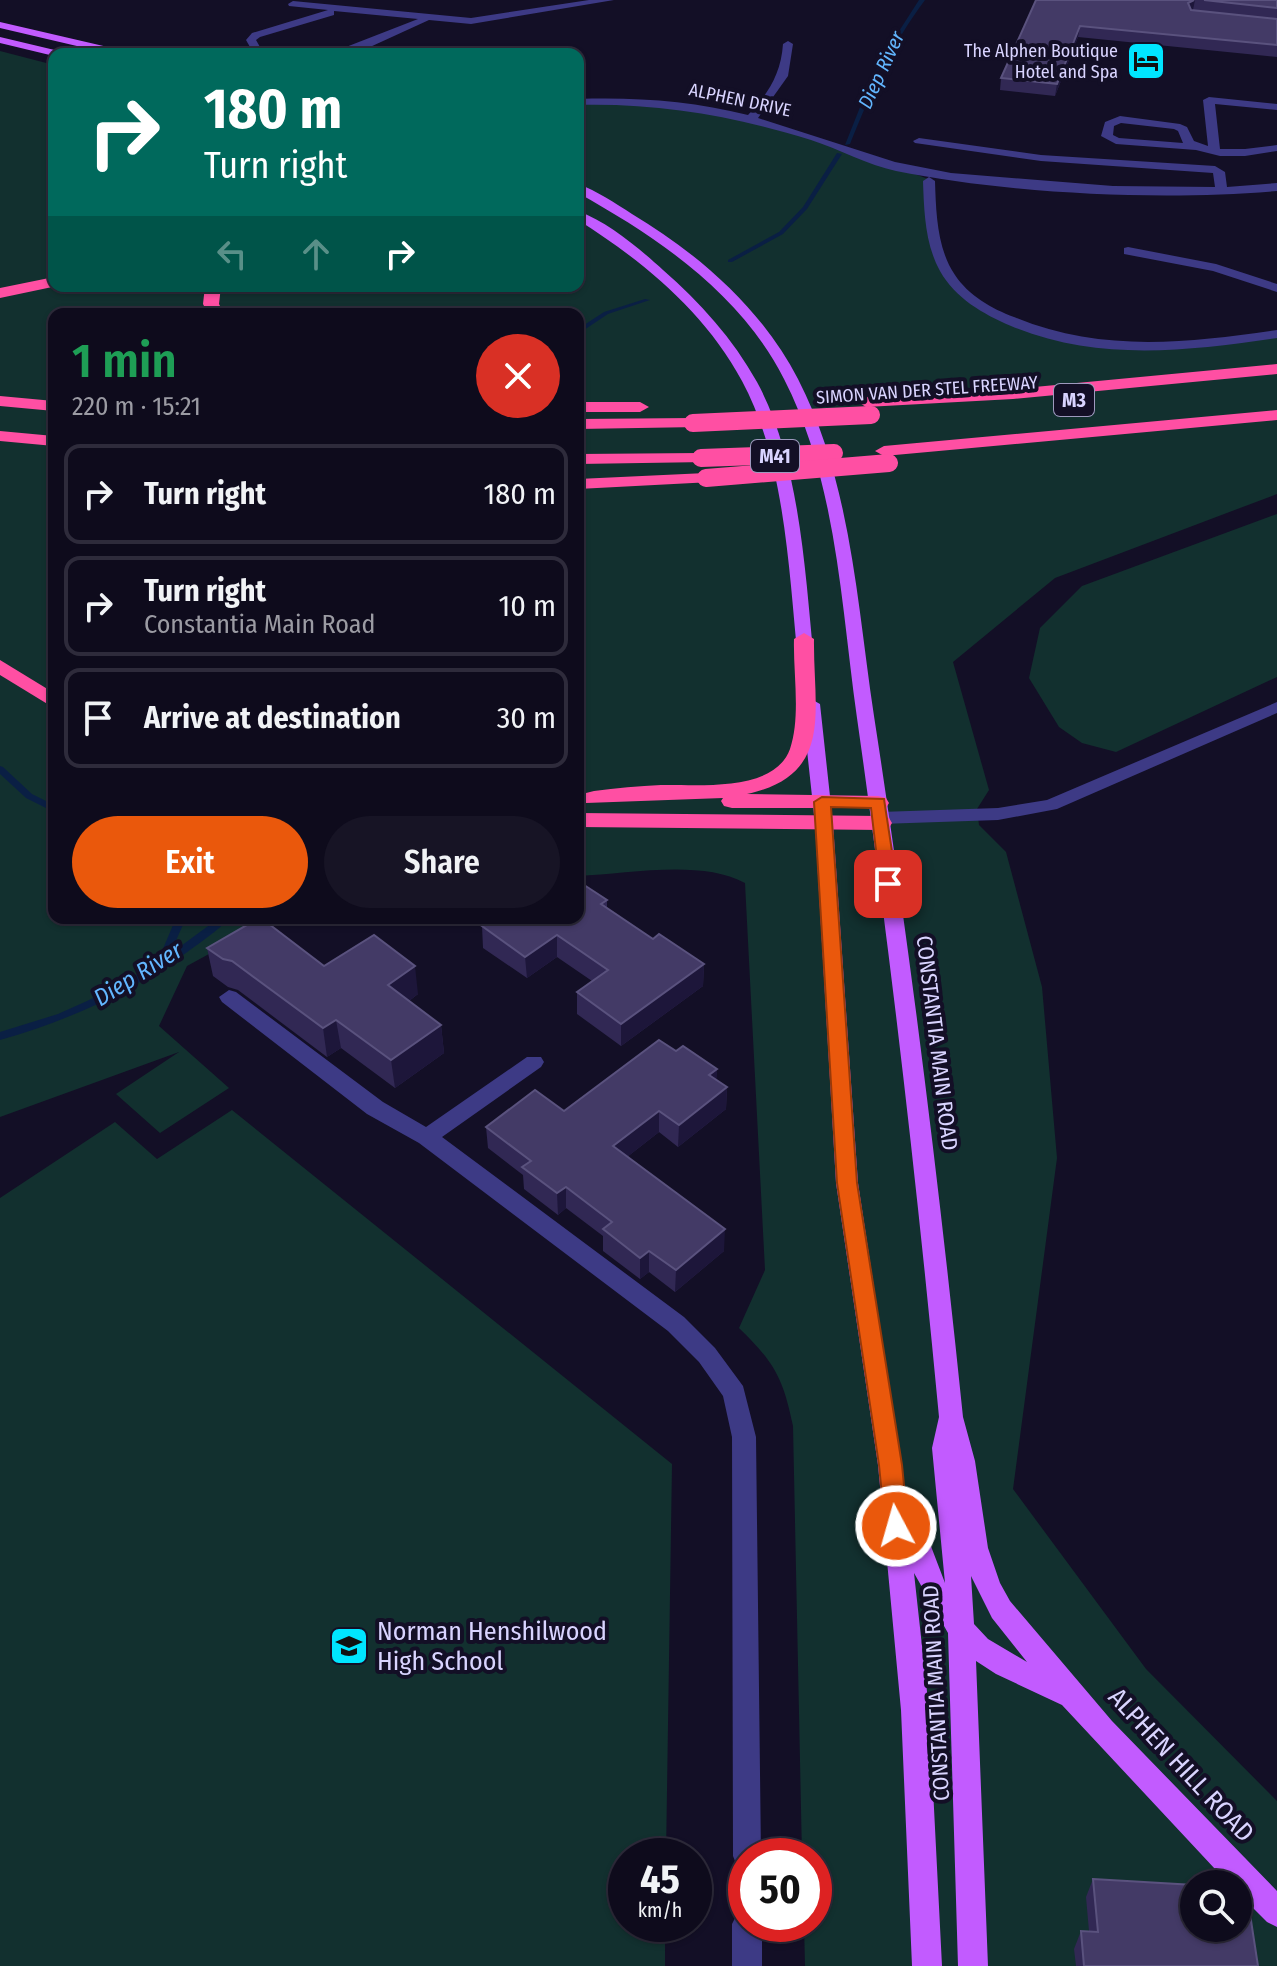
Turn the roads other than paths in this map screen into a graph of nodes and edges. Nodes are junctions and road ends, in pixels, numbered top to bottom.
1 (609, 0) edge
2 (293, 4) dead end
3 (345, 10) junction
4 (427, 19) junction
5 (0, 25) edge
6 (0, 40) edge
7 (788, 44) dead end
8 (99, 48) edge
9 (256, 48) edge
10 (355, 48) edge
11 (48, 51) edge
12 (584, 102) edge
13 (1277, 107) edge
14 (751, 119) junction
15 (919, 141) dead end
16 (1195, 147) junction
17 (1277, 148) edge
18 (1214, 150) junction
19 (937, 182) junction
20 (1277, 187) edge
21 (1222, 191) junction
22 (584, 192) edge
23 (584, 218) edge
24 (1128, 251) dead end
25 (48, 283) edge
26 (1277, 288) edge
27 (0, 293) edge
28 (1277, 334) edge
29 (1277, 369) edge
30 (1277, 376) edge
31 (0, 401) edge
32 (48, 405) edge
33 (584, 407) edge
34 (869, 409) junction
35 (691, 415) junction
36 (1277, 415) edge
37 (584, 424) edge
38 (0, 436) edge
39 (48, 440) edge
40 (886, 457) junction
41 (584, 459) edge
42 (584, 484) edge
43 (804, 639) junction
44 (0, 666) edge
45 (48, 698) edge
46 (1277, 707) edge
47 (586, 797) edge
48 (823, 813) junction
49 (880, 814) junction
50 (584, 820) edge
51 (229, 997) dead end
52 (534, 1062) dead end
53 (427, 1137) junction
54 (951, 1417) junction
55 (890, 1465) junction
56 (962, 1632) junction
57 (1072, 1697) junction
58 (747, 1838) edge
59 (1277, 1912) edge
60 (747, 1942) edge
61 (747, 1966) edge
62 (927, 1966) edge
63 (973, 1966) edge

1 - 4 street
2 - 3 street
3 - 4 street
3 - 9 street
4 - 10 street
5 - 8 main road
6 - 11 main road
7 - 14 street
12 - 14 street, ALPHEN DRIVE
13 - 18 street
14 - 19 street, ALPHEN DRIVE
15 - 21 street
16 - 16 street
16 - 18 street
17 - 18 street
19 - 21 street, ALPHEN DRIVE
19 - 28 street
20 - 21 street, ALPHEN DRIVE
22 - 49 main road, CONSTANTIA MAIN ROAD / M41
23 - 43 main road, CONSTANTIA MAIN ROAD / M41
24 - 26 street
25 - 27 highway
29 - 34 highway
30 - 34 highway, SIMON VAN DER STEL FREEWAY / M3
31 - 32 highway
33 - 35 highway
34 - 35 highway, SIMON VAN DER STEL FREEWAY / M3, bridge
35 - 37 highway, SIMON VAN DER STEL FREEWAY / M3
36 - 40 highway, M3
38 - 39 highway
40 - 41 highway, bridge
40 - 42 highway, bridge
43 - 47 highway
43 - 48 main road, CONSTANTIA MAIN ROAD / M41
44 - 45 highway
46 - 49 street
47 - 48 highway
48 - 49 highway
48 - 50 highway
48 - 55 main road, CONSTANTIA MAIN ROAD / M41
49 - 54 main road, CONSTANTIA MAIN ROAD / M41
51 - 53 street
52 - 53 street
53 - 58 street
54 - 56 main road, CONSTANTIA MAIN ROAD / M41
54 - 57 main road, ALPHEN HILL ROAD
55 - 56 main road, ALPHEN HILL ROAD
55 - 62 main road, CONSTANTIA MAIN ROAD / M41
56 - 57 main road, ALPHEN HILL ROAD
56 - 63 main road, CONSTANTIA MAIN ROAD / M41
57 - 59 main road, ALPHEN HILL ROAD
60 - 61 street

